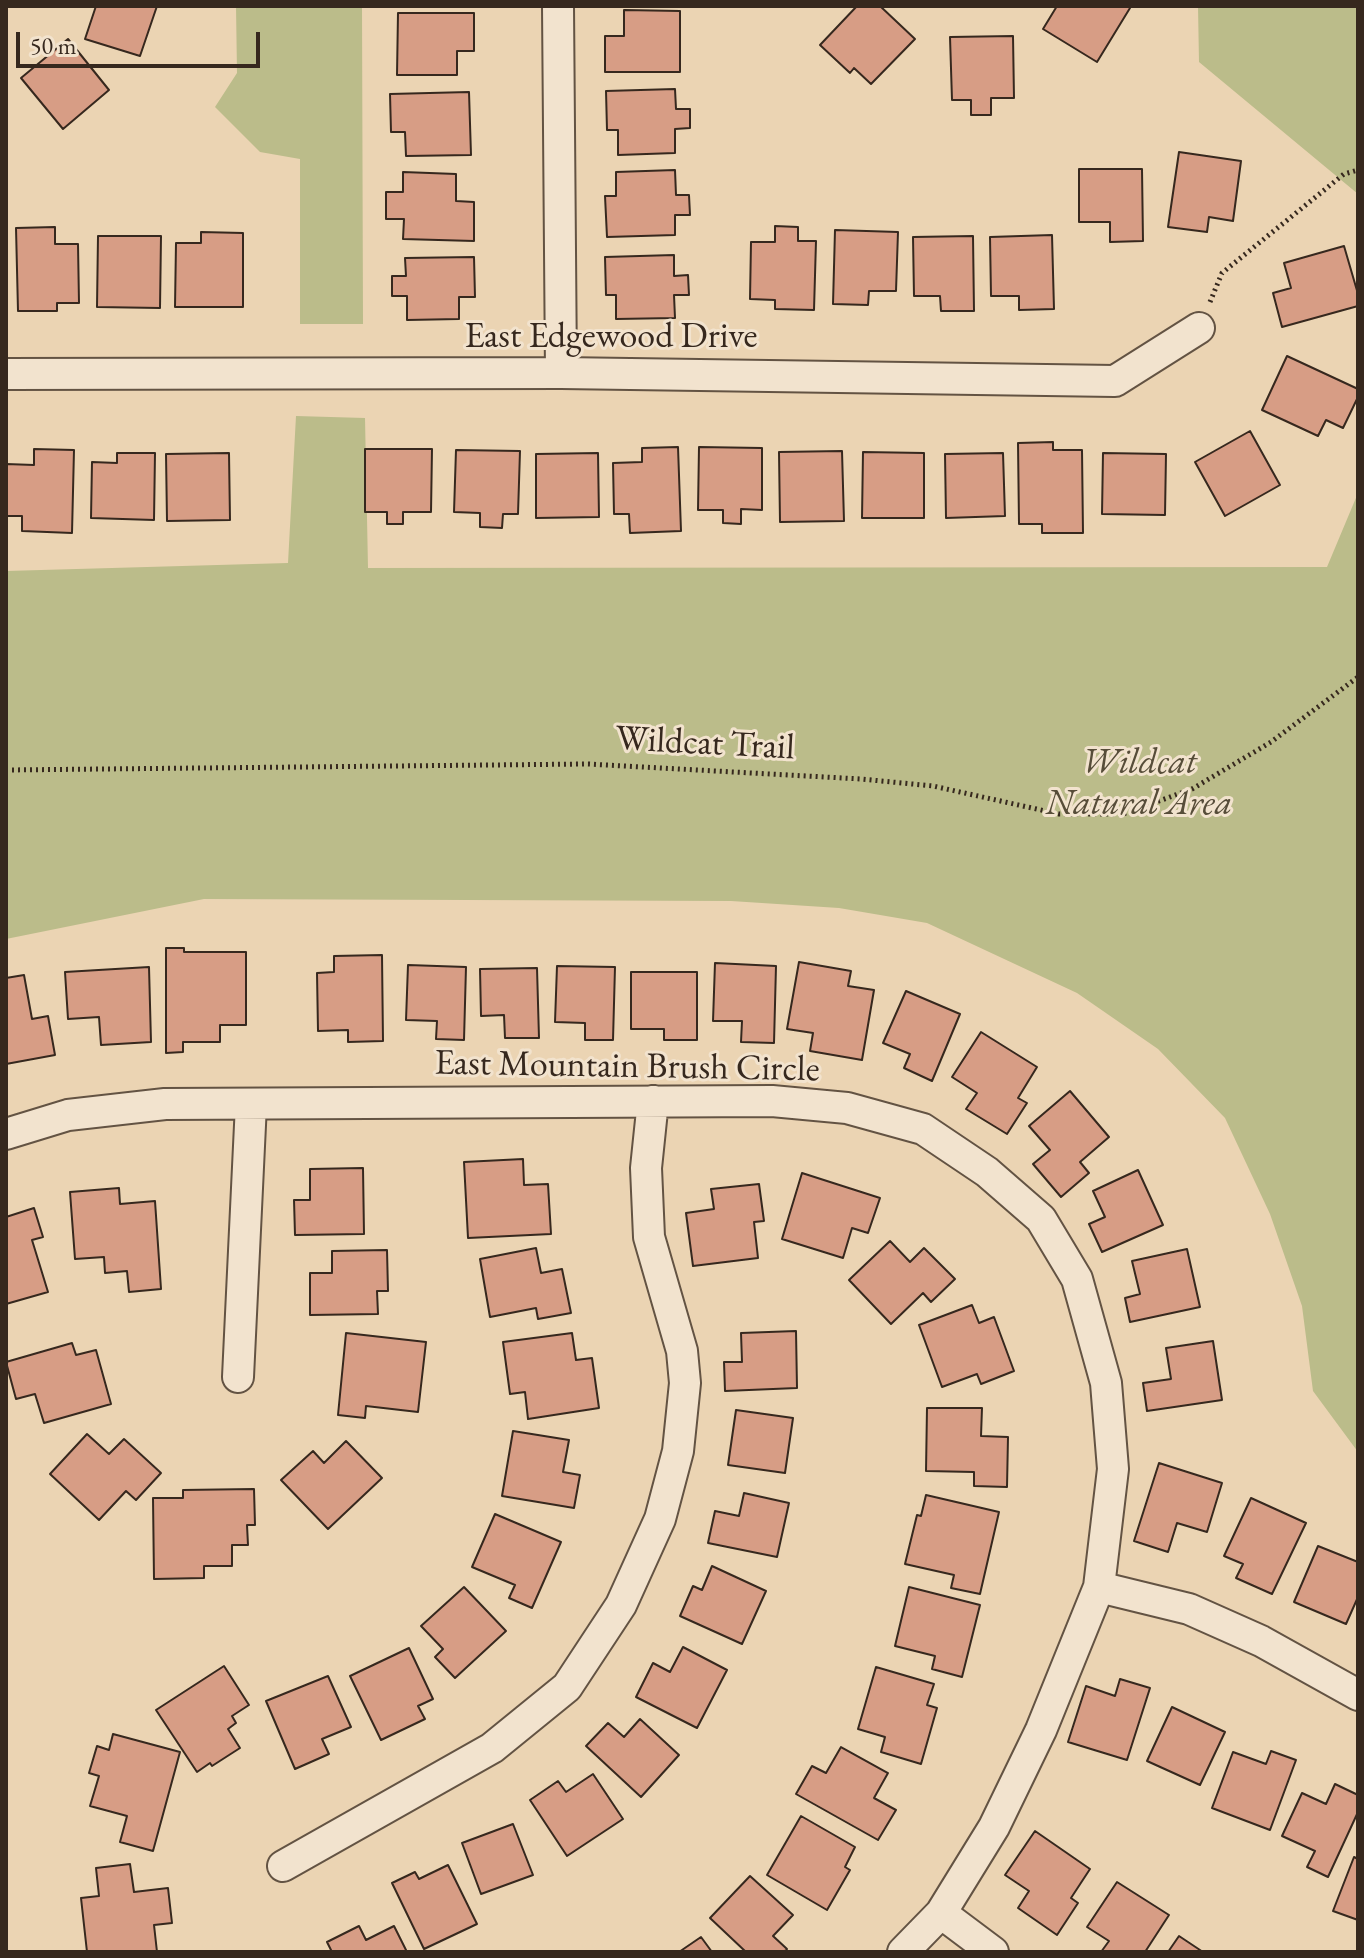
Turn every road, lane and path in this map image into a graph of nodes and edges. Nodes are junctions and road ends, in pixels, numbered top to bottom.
1 (558, 6) edge
2 (1358, 170) edge
3 (1199, 328) joint
4 (561, 373) junction
5 (6, 374) edge
6 (1358, 677) edge
7 (6, 770) edge
8 (653, 1101) junction
9 (251, 1104) junction
10 (6, 1134) edge
11 (238, 1377) dead end
12 (1099, 1587) junction
13 (1358, 1695) edge
14 (283, 1866) dead end
15 (941, 1913) junction
16 (903, 1952) edge
17 (993, 1952) edge

1 - 4 street
2 - 3 path
3 - 4 street, East Edgewood Drive
4 - 5 street, East Edgewood Drive
6 - 7 path, Wildcat Trail
8 - 9 street, East Mountain Brush Circle
8 - 12 street, East Mountain Brush Circle
8 - 14 street
9 - 10 street, East Mountain Brush Circle
9 - 11 street
12 - 13 street
12 - 15 street, East Mountain Brush Circle
15 - 16 street, East Mountain Brush Circle
15 - 17 street

